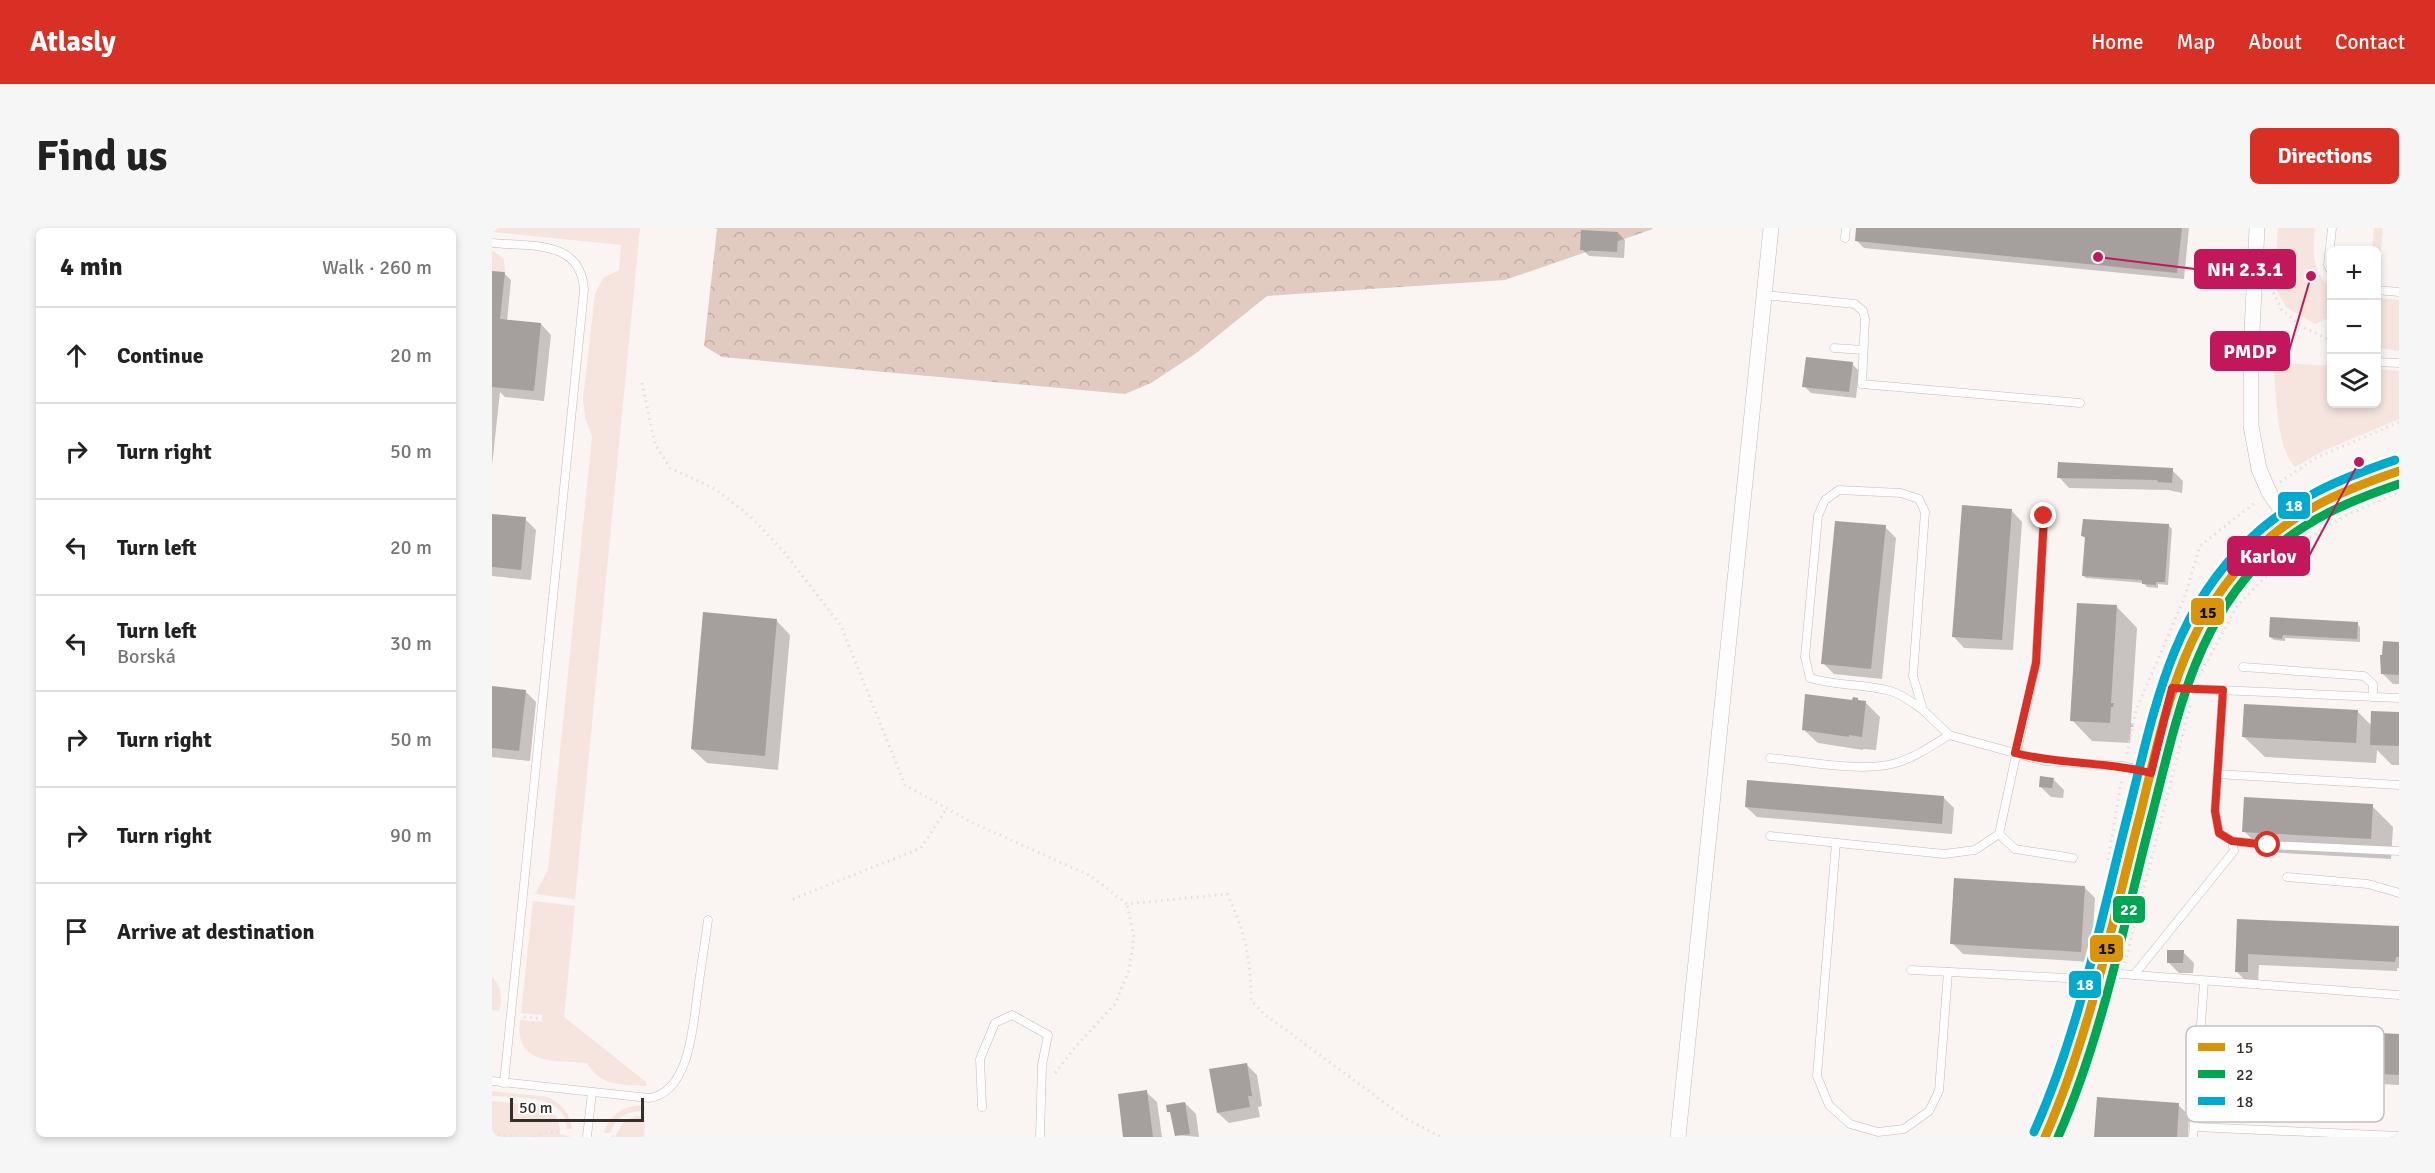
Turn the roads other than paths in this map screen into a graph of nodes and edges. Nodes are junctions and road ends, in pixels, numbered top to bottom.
1 (1771, 228) edge
2 (1846, 228) edge
3 (2257, 228) edge
4 (2332, 228) edge
5 (1845, 238) dead end
6 (492, 243) edge
7 (2330, 246) edge
8 (2381, 290) edge
9 (2399, 292) edge
10 (1764, 295) junction
11 (1834, 348) dead end
12 (1863, 350) junction
13 (2381, 362) edge
14 (2399, 363) edge
15 (2080, 403) dead end
16 (2399, 471) edge
17 (2044, 516) dead end
18 (2289, 522) junction
19 (2243, 667) dead end
20 (2172, 688) junction
21 (2223, 690) junction
22 (2373, 697) junction
23 (2399, 698) edge
24 (1923, 710) junction
25 (1949, 735) junction
26 (2015, 753) junction
27 (1770, 758) dead end
28 (2151, 773) junction
29 (2217, 774) junction
30 (2399, 785) edge
31 (1999, 834) junction
32 (1770, 836) dead end
33 (2232, 841) junction
34 (1836, 843) junction
35 (2399, 851) edge
36 (2073, 858) dead end
37 (2287, 877) dead end
38 (2399, 893) edge
39 (708, 920) dead end
40 (1911, 970) dead end
41 (1948, 972) junction
42 (2134, 975) junction
43 (2100, 976) junction
44 (2205, 982) junction
45 (2399, 995) edge
46 (2202, 1026) edge
47 (492, 1081) edge
48 (504, 1083) junction
49 (592, 1092) junction
50 (981, 1107) dead end
51 (2194, 1122) edge
52 (2194, 1127) junction
53 (2399, 1136) edge
54 (587, 1137) edge
55 (1040, 1137) edge
56 (1678, 1137) edge
57 (2045, 1137) edge
58 (2193, 1137) edge

1 - 10 street
2 - 5 lane
3 - 18 street
4 - 7 lane
6 - 48 lane
8 - 9 lane
10 - 12 lane
10 - 56 street
11 - 12 lane
12 - 15 lane
13 - 14 lane
16 - 18 street
17 - 26 lane
18 - 20 street
19 - 22 lane
20 - 21 lane
20 - 28 street
21 - 22 lane
21 - 29 lane
22 - 23 lane
24 - 24 lane
24 - 25 lane
25 - 26 lane
25 - 27 lane
26 - 28 lane
26 - 31 lane
28 - 43 street
29 - 30 lane
29 - 33 lane
31 - 34 lane
31 - 36 lane
32 - 34 lane
33 - 35 lane
33 - 42 lane
34 - 41 lane
37 - 38 lane
39 - 49 lane
40 - 41 lane
41 - 43 lane
42 - 43 lane
42 - 44 lane
43 - 57 street
44 - 45 lane
44 - 46 lane
47 - 48 lane
48 - 49 lane
49 - 54 lane
50 - 55 lane
51 - 52 lane
52 - 53 lane
52 - 58 lane

